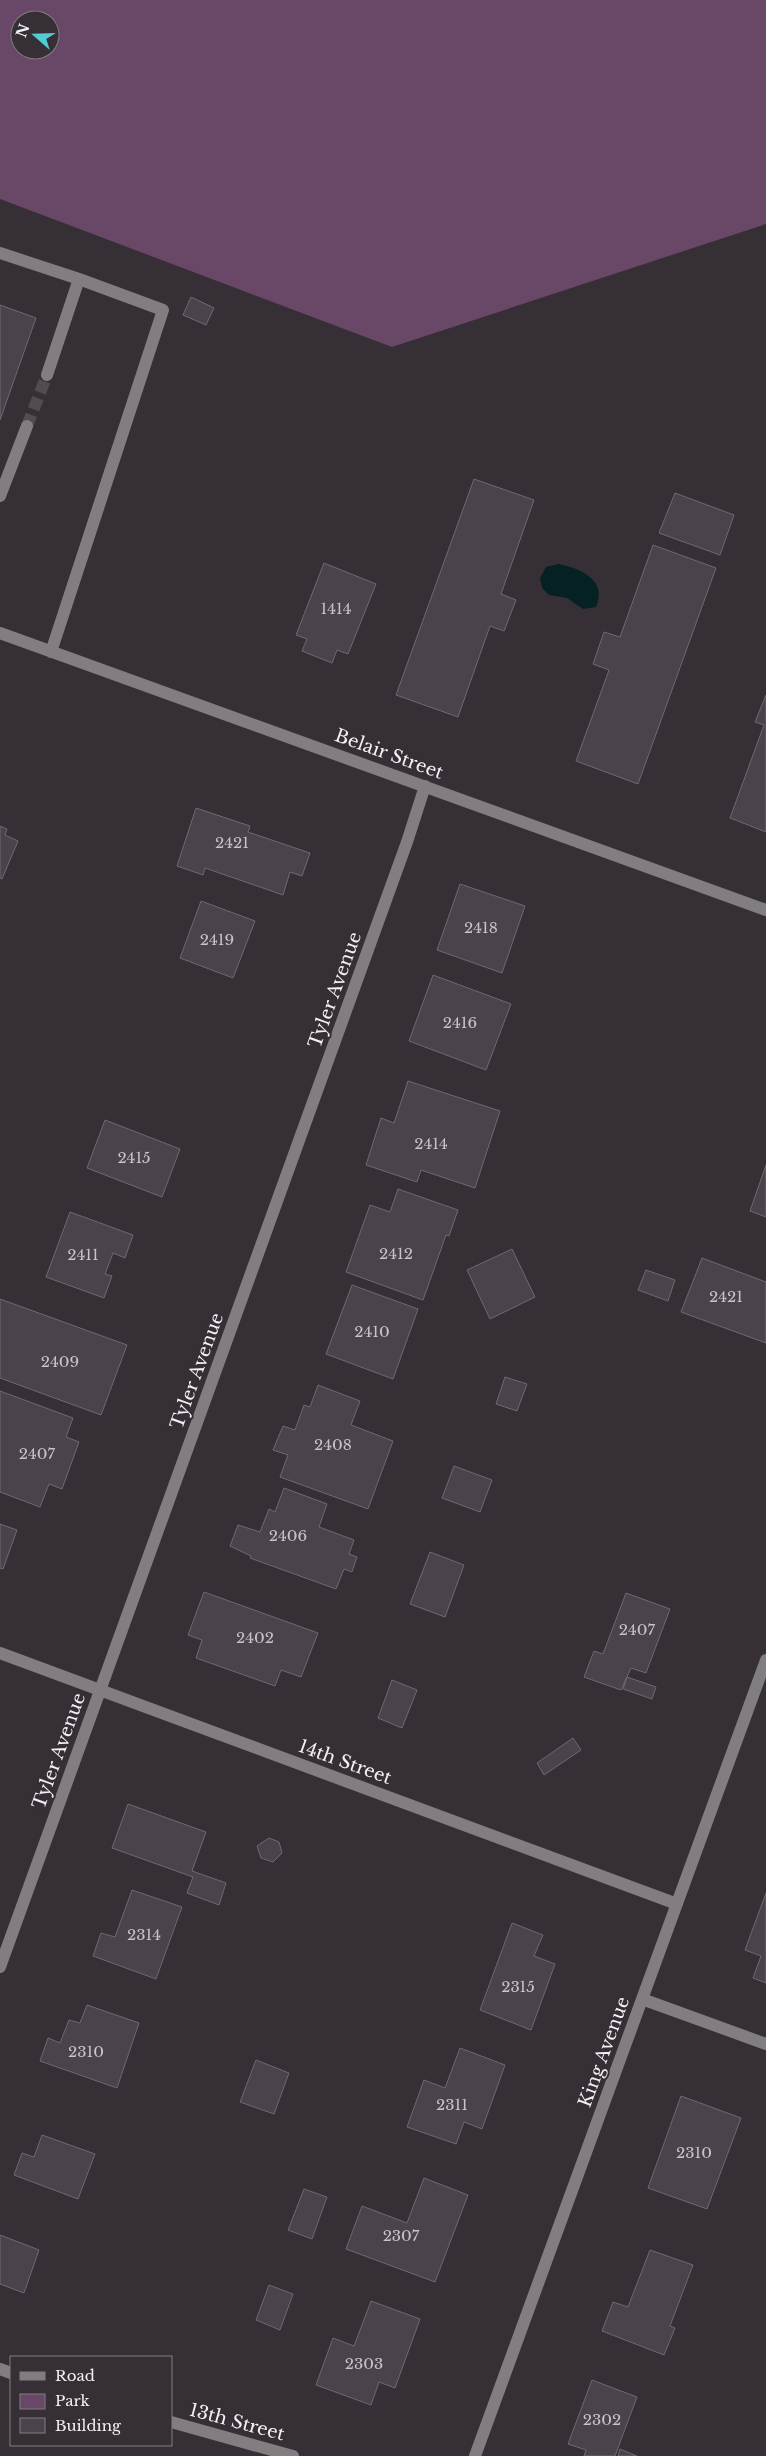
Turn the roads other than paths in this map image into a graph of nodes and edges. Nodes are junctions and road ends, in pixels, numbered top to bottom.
1 (0, 253) edge
2 (80, 279) junction
3 (46, 375) tunnel mouth
4 (27, 426) tunnel mouth
5 (0, 496) edge
6 (0, 633) edge
7 (52, 652) junction
8 (425, 786) junction
9 (766, 910) edge
10 (0, 1653) edge
11 (766, 1660) edge
12 (100, 1690) junction
13 (677, 1904) junction
14 (0, 1967) edge
15 (642, 1999) junction
16 (766, 2044) edge
17 (172, 2422) edge
18 (293, 2456) edge
19 (475, 2456) edge

1 - 2 street
2 - 3 street
2 - 7 street
4 - 5 street
6 - 7 street, Belair Street
7 - 8 street, Belair Street
8 - 9 street, Belair Street
8 - 12 street, Tyler Avenue
10 - 12 street, 14th Street
11 - 13 street, King Avenue
12 - 13 street, 14th Street
12 - 14 street, Tyler Avenue
13 - 15 street, King Avenue
15 - 16 street
15 - 19 street, King Avenue
17 - 18 street, 13th Street

